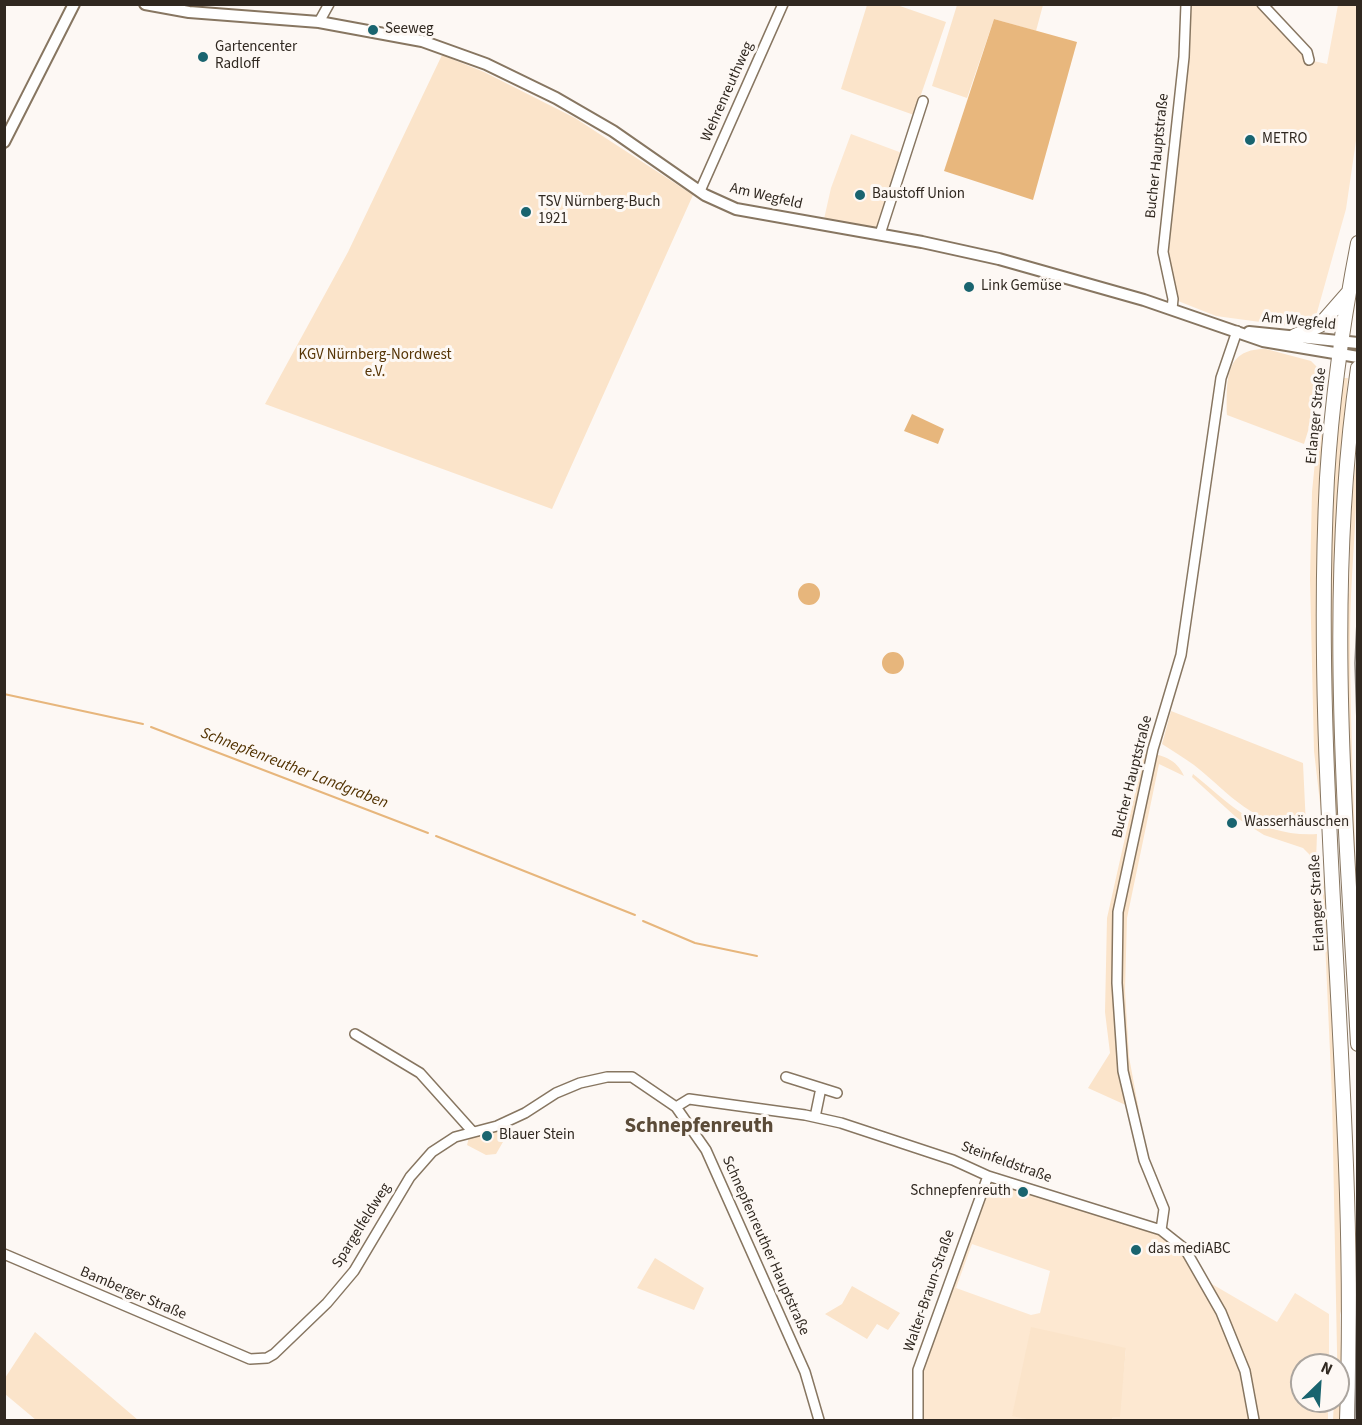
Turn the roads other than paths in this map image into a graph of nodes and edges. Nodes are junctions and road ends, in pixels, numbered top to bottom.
1 (74, 4) edge
2 (145, 4) edge
3 (329, 4) edge
4 (783, 4) edge
5 (1186, 4) edge
6 (1262, 4) edge
7 (319, 22) junction
8 (1309, 60) dead end
9 (923, 101) dead end
10 (4, 142) edge
11 (700, 191) junction
12 (880, 234) junction
13 (1358, 243) edge
14 (1349, 291) junction
15 (1172, 309) junction
16 (1237, 331) junction
17 (1295, 336) junction
18 (1358, 343) edge
19 (1341, 348) junction
20 (1358, 357) edge
21 (1358, 368) edge
22 (355, 1034) dead end
23 (1358, 1044) edge
24 (632, 1077) joint
25 (786, 1077) dead end
26 (821, 1088) junction
27 (837, 1094) dead end
28 (676, 1107) junction
29 (815, 1117) junction
30 (472, 1131) junction
31 (988, 1176) junction
32 (1161, 1230) junction
33 (4, 1254) edge
34 (250, 1359) joint
35 (819, 1420) edge
36 (918, 1420) edge
37 (1254, 1420) edge
38 (1347, 1420) edge

1 - 10 street
2 - 7 street, Am Wegfeld
3 - 7 street
4 - 11 street, Wehrenreuthweg
5 - 15 street, Bucher Hauptstraße
6 - 8 street
7 - 11 street, Am Wegfeld
9 - 12 street
11 - 12 street, Am Wegfeld
12 - 15 street, Am Wegfeld
13 - 14 main road, Erlanger Straße
14 - 17 main road
14 - 19 main road, Erlanger Straße
15 - 16 street, Am Wegfeld
16 - 17 street, Am Wegfeld
16 - 19 street, Am Wegfeld
16 - 32 street, Bucher Hauptstraße
17 - 19 street, Am Wegfeld
18 - 19 street, Am Wegfeld
19 - 20 street
19 - 38 main road, Erlanger Straße
21 - 23 main road
22 - 30 street
24 - 28 street, Schnepfenreuther Hauptstraße
24 - 30 street, Spargelfeldweg
25 - 26 street
26 - 27 street
26 - 29 street
28 - 29 street, Steinfeldstraße
28 - 35 street, Schnepfenreuther Hauptstraße
29 - 31 street, Steinfeldstraße
30 - 34 street, Spargelfeldweg
31 - 32 street, Steinfeldstraße
31 - 36 street, Walter-Braun-Straße
32 - 37 street, Steinfeldstraße
33 - 34 street, Bamberger Straße

